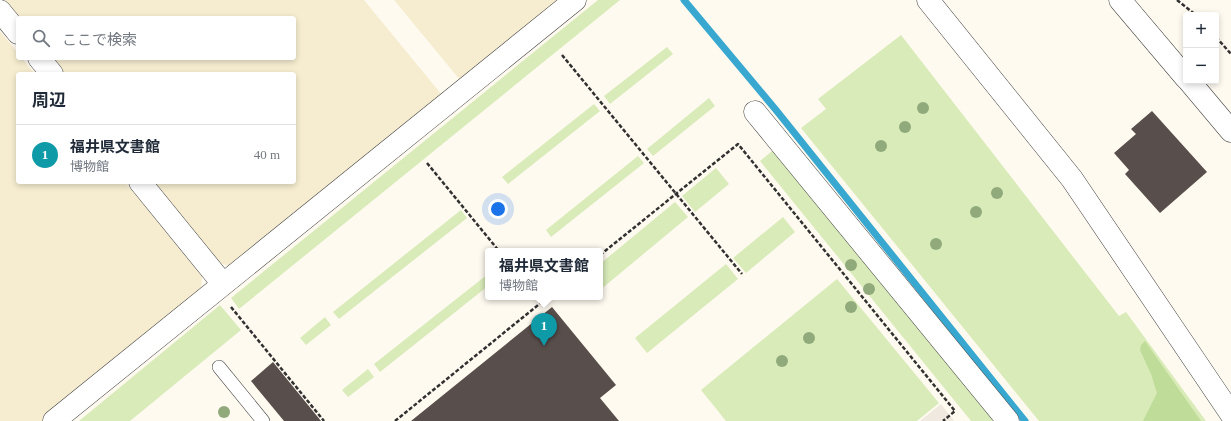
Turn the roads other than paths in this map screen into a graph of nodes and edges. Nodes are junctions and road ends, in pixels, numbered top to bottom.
1 (575, 0) edge
2 (928, 0) edge
3 (1120, 0) edge
4 (0, 11) edge
5 (16, 31) edge
6 (41, 60) edge
7 (50, 72) edge
8 (1183, 74) edge
9 (1192, 84) edge
10 (755, 112) dead end
11 (1231, 131) edge
12 (142, 184) edge
13 (220, 287) junction
14 (219, 367) dead end
15 (1231, 414) edge
16 (54, 421) edge
17 (263, 421) edge
18 (1008, 421) edge

1 - 13 street
2 - 15 street
3 - 8 street
4 - 5 street
6 - 7 street
9 - 11 street
10 - 18 street
12 - 13 street
13 - 16 street
14 - 17 lane

